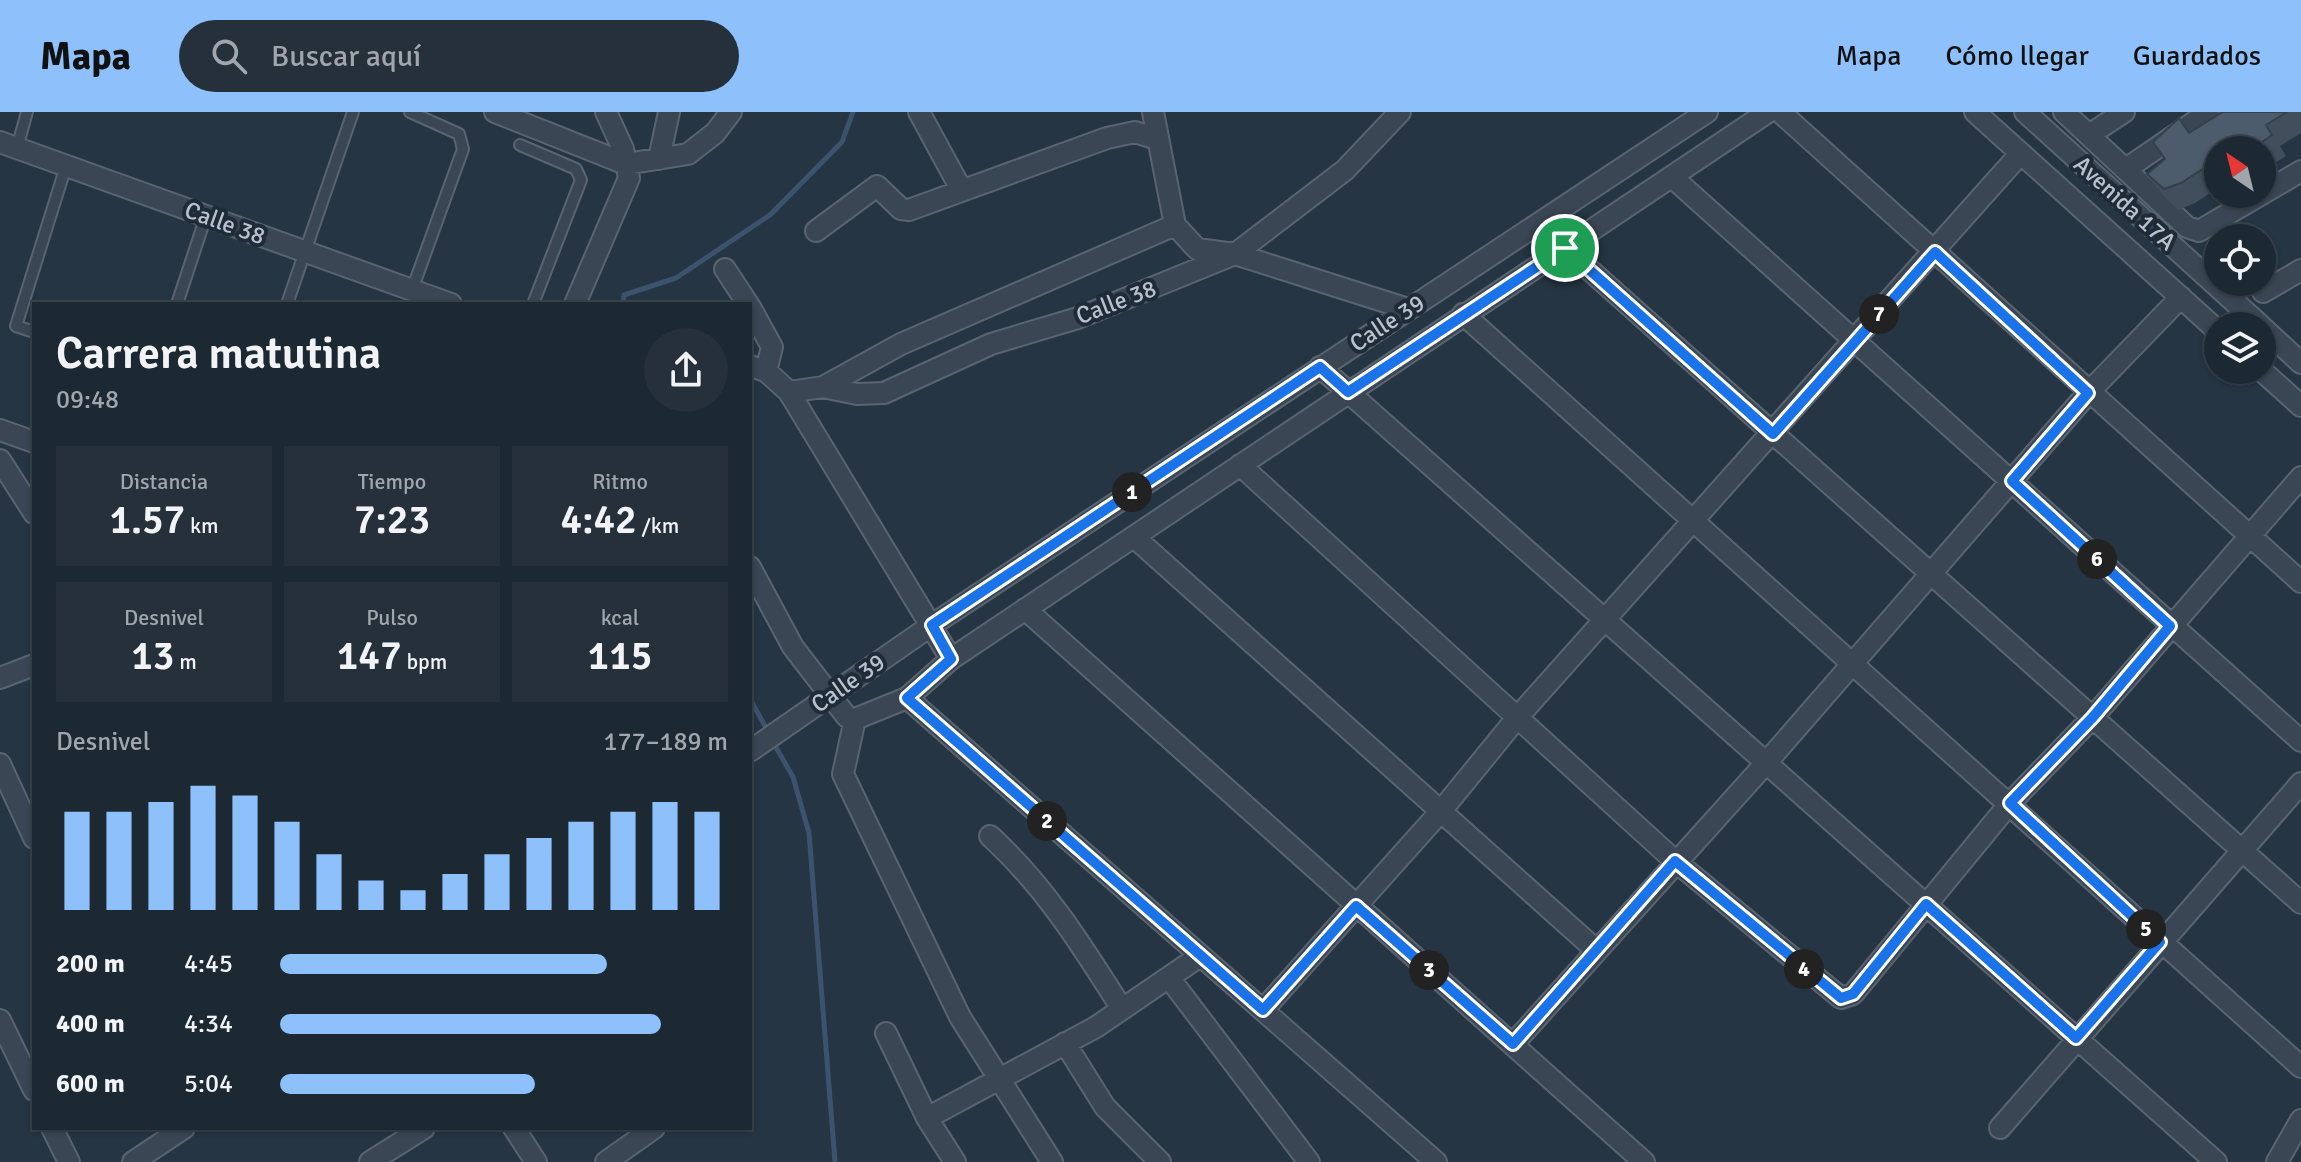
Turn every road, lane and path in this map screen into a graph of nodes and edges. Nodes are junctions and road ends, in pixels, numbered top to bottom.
1 (27, 112) edge
2 (353, 112) edge
3 (410, 112) edge
4 (495, 112) edge
5 (606, 112) edge
6 (669, 112) edge
7 (731, 112) edge
8 (919, 112) edge
9 (1153, 112) edge
10 (1400, 112) edge
11 (1707, 112) edge
12 (1768, 112) edge
13 (1780, 112) edge
14 (1975, 112) edge
15 (2025, 112) edge
16 (2064, 112) edge
17 (2124, 112) edge
18 (2209, 112) edge
19 (2089, 135) junction
20 (1157, 139) junction
21 (8, 145) edge
22 (520, 145) dead end
23 (2020, 154) junction
24 (659, 159) junction
25 (626, 164) junction
26 (66, 166) junction
27 (2126, 169) junction
28 (2301, 171) edge
29 (1672, 177) junction
30 (962, 191) junction
31 (206, 216) junction
32 (1175, 225) junction
33 (816, 231) dead end
34 (1565, 248) junction
35 (303, 251) junction
36 (1935, 252) junction
37 (1235, 254) junction
38 (725, 269) dead end
39 (2301, 270) edge
40 (2276, 284) edge
41 (412, 290) junction
42 (2181, 297) junction
43 (178, 302) edge
44 (288, 302) edge
45 (445, 302) edge
46 (534, 302) edge
47 (576, 302) edge
48 (746, 302) edge
49 (1408, 309) junction
50 (752, 311) edge
51 (2245, 312) edge
52 (1463, 314) junction
53 (2204, 318) edge
54 (32, 331) edge
55 (2276, 340) edge
56 (1854, 343) junction
57 (2301, 363) edge
58 (1320, 367) junction
59 (758, 368) edge
60 (2276, 384) edge
61 (823, 387) junction
62 (789, 392) junction
63 (1348, 392) junction
64 (2088, 393) junction
65 (2301, 406) edge
66 (0, 430) edge
67 (1773, 434) junction
68 (32, 441) edge
69 (0, 460) edge
70 (1240, 465) junction
71 (2301, 477) edge
72 (2012, 481) junction
73 (32, 510) edge
74 (1695, 523) junction
75 (1134, 537) junction
76 (2250, 537) junction
77 (752, 571) edge
78 (1930, 573) junction
79 (2301, 582) edge
80 (1025, 609) junction
81 (1606, 620) junction
82 (932, 625) junction
83 (2170, 626) junction
84 (951, 659) junction
85 (1851, 662) junction
86 (32, 666) edge
87 (0, 678) edge
88 (828, 696) junction
89 (907, 698) junction
90 (2093, 717) junction
91 (855, 719) junction
92 (1516, 719) junction
93 (2301, 741) edge
94 (752, 750) edge
95 (1766, 763) junction
96 (0, 764) edge
97 (2301, 783) edge
98 (2010, 803) junction
99 (1441, 811) junction
100 (32, 834) edge
101 (990, 836) dead end
102 (2243, 849) junction
103 (1675, 861) junction
104 (2301, 903) edge
105 (1926, 904) junction
106 (1356, 906) junction
107 (2160, 942) junction
108 (1596, 950) junction
109 (1200, 956) junction
110 (1170, 979) junction
111 (1122, 1009) junction
112 (1263, 1010) junction
113 (0, 1020) edge
114 (886, 1033) dead end
115 (2076, 1038) junction
116 (1065, 1043) junction
117 (1513, 1044) junction
118 (2301, 1067) edge
119 (998, 1081) junction
120 (32, 1086) edge
121 (927, 1118) junction
122 (2301, 1120) edge
123 (2000, 1128) dead end
124 (53, 1130) edge
125 (181, 1130) edge
126 (421, 1130) edge
127 (515, 1130) edge
128 (651, 1130) edge
129 (69, 1162) edge
130 (133, 1162) edge
131 (370, 1162) edge
132 (536, 1162) edge
133 (606, 1162) edge
134 (955, 1162) edge
135 (1052, 1162) edge
136 (1160, 1162) edge
137 (1309, 1162) edge
138 (1436, 1162) edge
139 (1644, 1162) edge
140 (2216, 1162) edge
141 (2277, 1162) edge

1 - 21 lane
2 - 35 lane
3 - 41 lane
4 - 25 street
5 - 25 street
6 - 24 street
7 - 24 street
8 - 30 street
9 - 20 street
10 - 37 street, Calle 38
11 - 49 street, Calle 39
12 - 29 street
13 - 36 street
14 - 23 street
15 - 51 street, Avenida 17A
16 - 19 street
17 - 19 street
18 - 27 street
19 - 27 street
20 - 30 street
20 - 32 street
21 - 26 street, Calle 38
22 - 46 lane
23 - 36 street
23 - 42 street
24 - 25 street
25 - 47 street
26 - 31 street, Calle 38
26 - 54 lane
27 - 28 street
29 - 34 street
29 - 56 street
30 - 33 street
31 - 35 street, Calle 38
31 - 43 lane
32 - 37 street
32 - 61 street
34 - 52 street
34 - 67 street
35 - 41 street, Calle 38
35 - 44 lane
36 - 56 street
36 - 64 street
37 - 49 street
37 - 61 street, Calle 38
38 - 48 street
39 - 40 street
41 - 45 street, Calle 38
42 - 53 street
42 - 64 street
49 - 58 street, Calle 39
50 - 59 street
52 - 63 street
52 - 74 street
55 - 57 street, Avenida 17A
56 - 67 street
56 - 72 street
58 - 63 street
58 - 82 street, Calle 39
59 - 62 street
60 - 65 street
61 - 62 street, Calle 38
62 - 82 street
63 - 70 street
63 - 81 street
64 - 72 street
64 - 76 street
66 - 68 street
67 - 74 street
67 - 78 street
69 - 73 street
70 - 75 street
70 - 92 street
71 - 76 street
72 - 78 street
72 - 83 street
74 - 81 street
74 - 85 street
75 - 80 street
75 - 99 street
76 - 79 street
76 - 83 street
77 - 88 street
78 - 85 street
78 - 90 street
80 - 84 street
80 - 106 street
81 - 92 street
81 - 95 street
82 - 84 street
82 - 88 street, Calle 39
83 - 90 street
83 - 93 street
84 - 89 street
85 - 95 street
85 - 98 street
86 - 87 street
88 - 91 street
88 - 94 street, Calle 39
89 - 91 street
89 - 109 street
90 - 98 street
90 - 102 street
91 - 119 street
92 - 99 street
92 - 103 street
95 - 103 street
95 - 105 street
96 - 100 street
97 - 102 street
98 - 105 street
98 - 107 street
99 - 106 street
99 - 108 street
101 - 111 street
102 - 104 street
102 - 107 street
103 - 105 street
103 - 108 street
105 - 115 street
106 - 112 street
106 - 117 street
107 - 115 street
107 - 118 street
108 - 117 street
109 - 110 street
109 - 112 street
110 - 111 street
110 - 137 street
111 - 116 street
112 - 138 street
113 - 120 street
114 - 121 street
115 - 123 street
115 - 140 street
116 - 119 street
116 - 136 street
117 - 139 street
119 - 121 street
119 - 135 street
121 - 134 street
122 - 141 street
124 - 129 street
125 - 130 street
126 - 131 street
127 - 132 street
128 - 133 street

